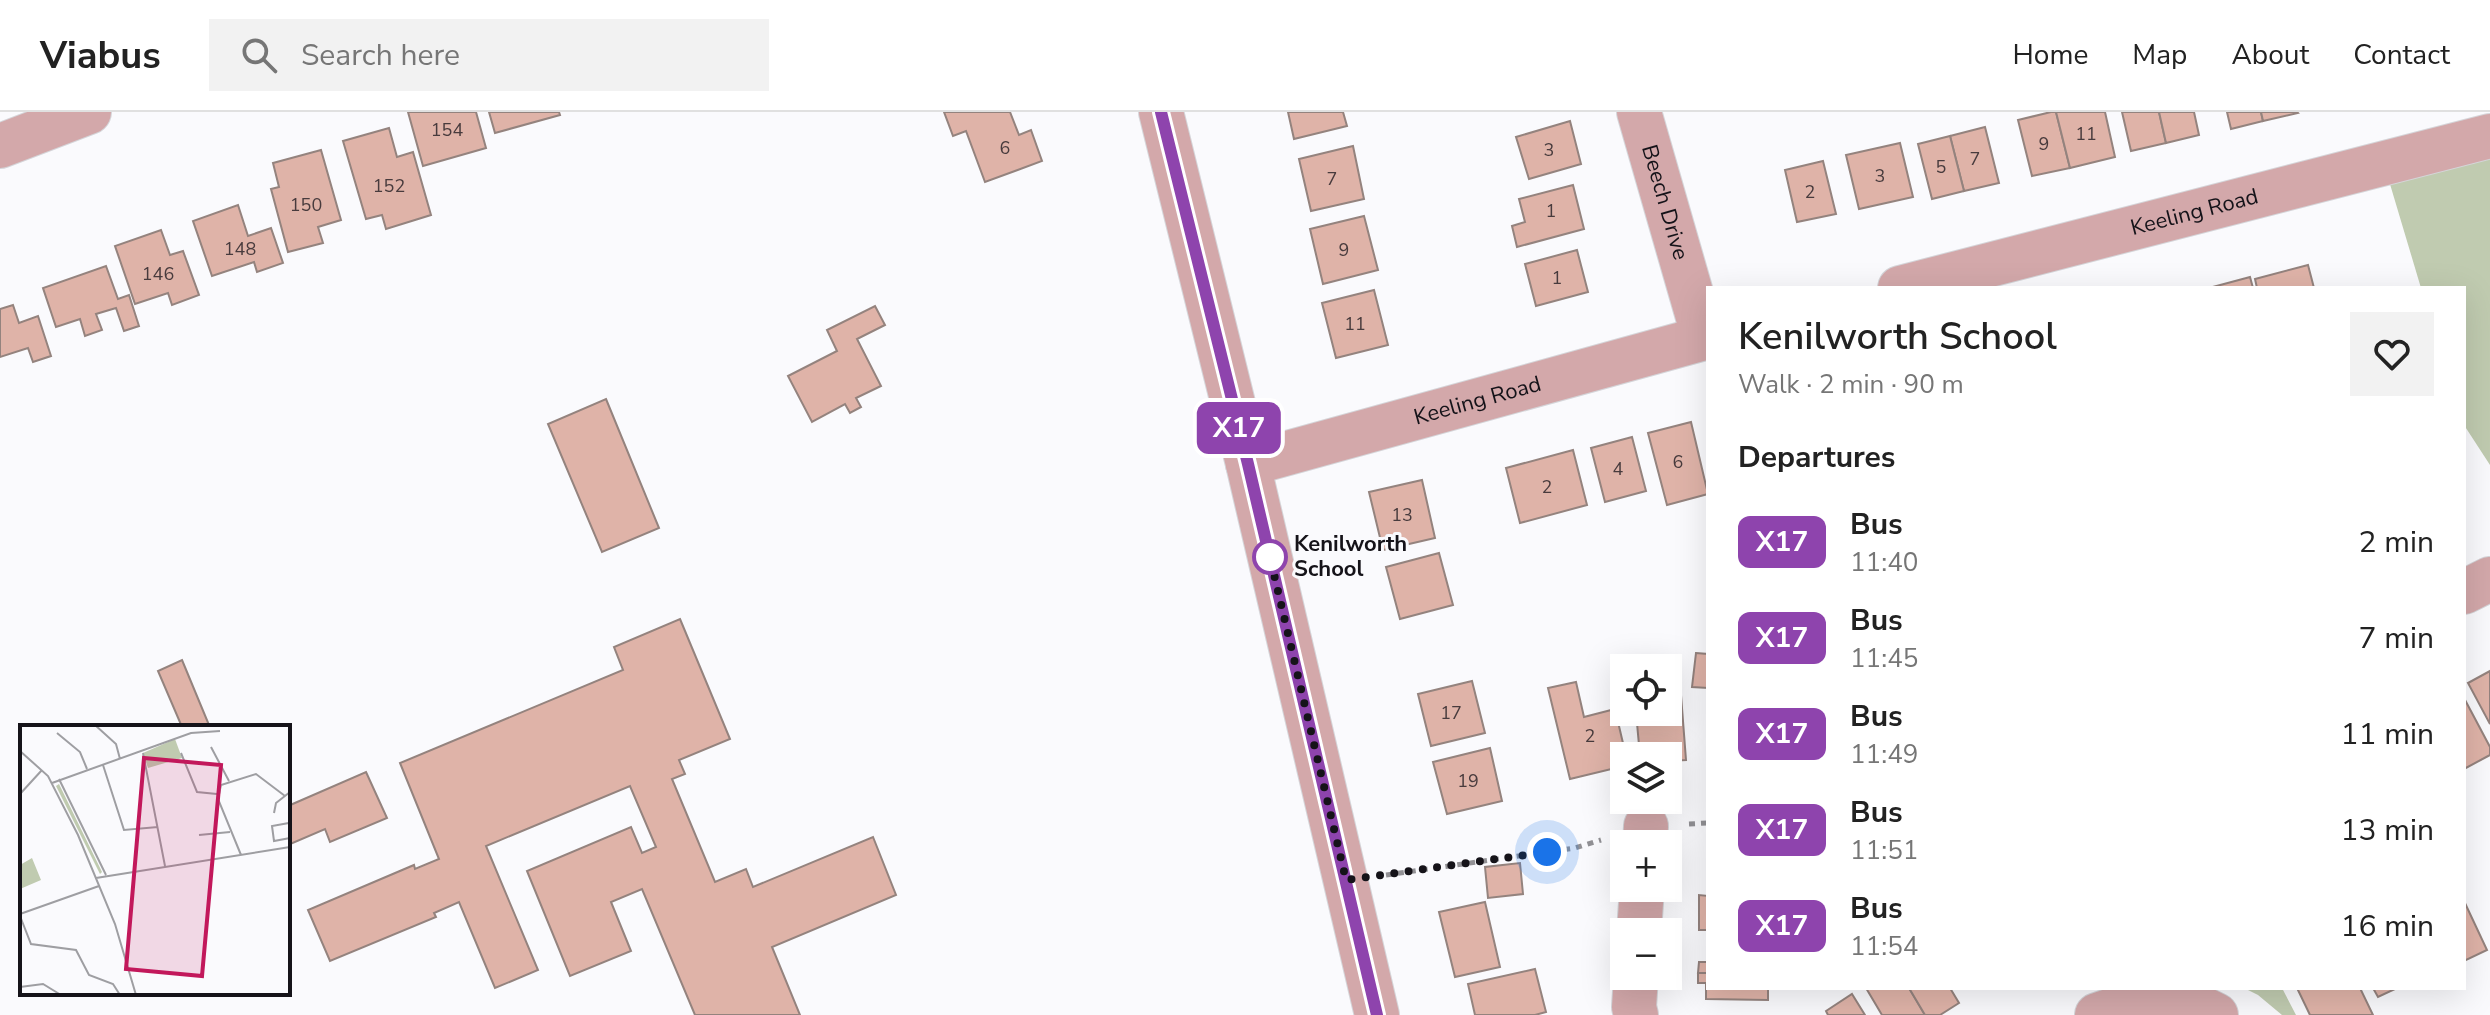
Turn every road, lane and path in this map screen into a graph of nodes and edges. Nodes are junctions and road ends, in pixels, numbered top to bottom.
1 (89, 112) edge
2 (1161, 112) edge
3 (1639, 112) edge
4 (2490, 136) edge
5 (0, 146) edge
6 (1908, 286) edge
7 (1706, 338) edge
8 (1248, 464) junction
9 (2490, 579) edge
10 (2466, 591) edge
11 (1706, 823) edge
12 (1672, 830) edge
13 (1610, 842) edge
14 (1346, 880) junction
15 (1635, 990) edge
16 (2144, 993) edge
17 (1377, 1015) edge
18 (1636, 1015) edge
19 (2097, 1015) edge
20 (2216, 1015) edge

1 - 5 street
2 - 8 street
3 - 7 street, Beech Drive
4 - 6 street, Keeling Road
7 - 8 street, Keeling Road
8 - 14 street
9 - 10 street
11 - 12 path
13 - 14 path
14 - 17 street
15 - 18 street
16 - 19 street
16 - 20 street

